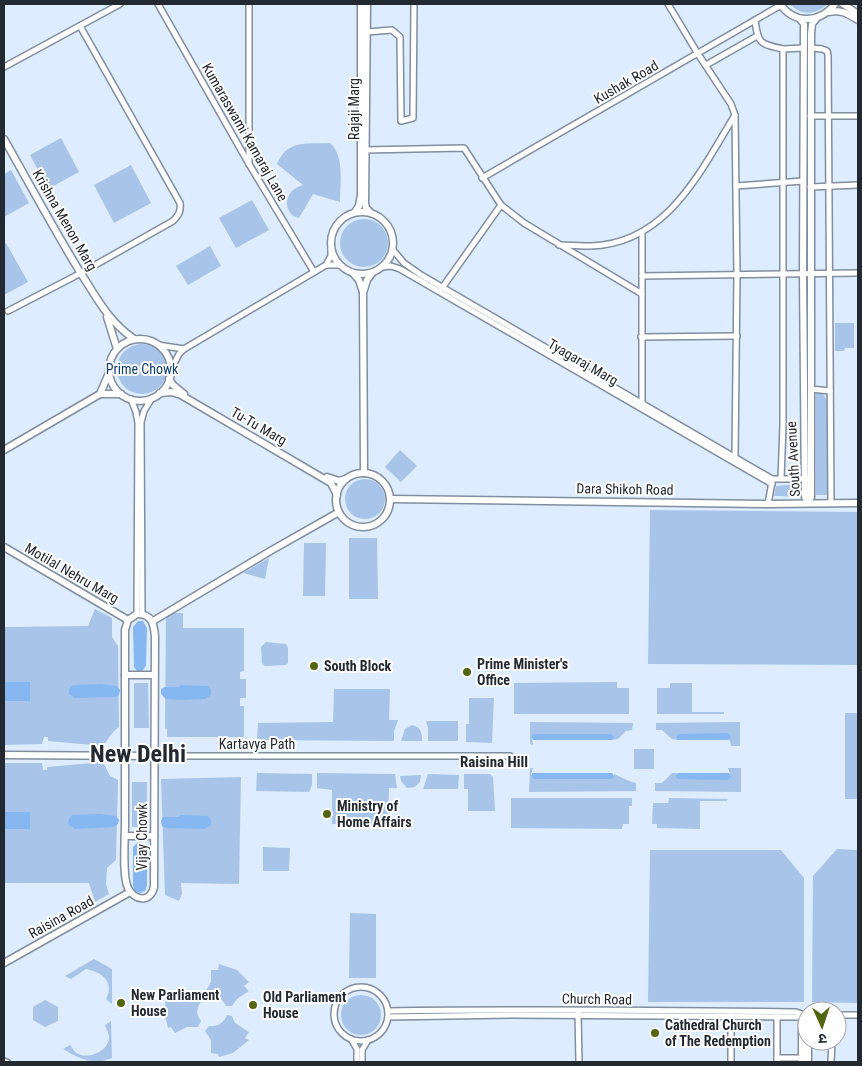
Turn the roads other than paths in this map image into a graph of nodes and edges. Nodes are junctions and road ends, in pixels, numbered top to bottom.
1 (120, 4) edge
2 (158, 4) edge
3 (250, 4) edge
4 (361, 4) edge
5 (367, 4) edge
6 (414, 4) edge
7 (668, 4) edge
8 (781, 4) edge
9 (835, 4) edge
10 (843, 4) edge
11 (829, 12) junction
12 (858, 14) edge
13 (800, 19) junction
14 (816, 19) junction
15 (755, 20) junction
16 (858, 20) edge
17 (80, 26) junction
18 (367, 32) junction
19 (757, 36) junction
20 (807, 48) junction
21 (783, 49) junction
22 (698, 54) junction
23 (706, 65) junction
24 (4, 67) edge
25 (735, 114) junction
26 (829, 115) junction
27 (810, 116) junction
28 (858, 116) edge
29 (4, 139) edge
30 (363, 150) junction
31 (249, 164) junction
32 (482, 178) junction
33 (803, 181) junction
34 (782, 183) junction
35 (736, 186) junction
36 (829, 186) junction
37 (858, 186) edge
38 (810, 187) junction
39 (501, 205) junction
40 (355, 212) junction
41 (370, 212) junction
42 (642, 233) junction
43 (558, 245) junction
44 (331, 249) junction
45 (393, 250) junction
46 (326, 265) junction
47 (340, 265) junction
48 (382, 267) junction
49 (314, 272) junction
50 (373, 272) junction
51 (81, 273) junction
52 (353, 273) junction
53 (737, 274) junction
54 (784, 274) junction
55 (803, 274) junction
56 (810, 274) junction
57 (830, 274) junction
58 (858, 274) edge
59 (642, 276) junction
60 (442, 288) junction
61 (363, 293) junction
62 (642, 294) junction
63 (8, 311) dead end
64 (106, 314) junction
65 (737, 336) junction
66 (641, 337) junction
67 (134, 339) junction
68 (158, 345) junction
69 (117, 349) junction
70 (184, 349) junction
71 (171, 370) junction
72 (109, 373) junction
73 (169, 379) junction
74 (811, 389) junction
75 (830, 390) junction
76 (160, 393) junction
77 (100, 394) junction
78 (121, 394) junction
79 (152, 398) junction
80 (131, 399) junction
81 (642, 404) junction
82 (4, 450) edge
83 (735, 457) junction
84 (364, 473) junction
85 (346, 479) junction
86 (781, 479) junction
87 (808, 479) junction
88 (772, 481) junction
89 (337, 496) junction
90 (390, 499) junction
91 (808, 503) junction
92 (831, 503) junction
93 (858, 503) edge
94 (768, 504) junction
95 (339, 512) junction
96 (4, 547) edge
97 (139, 614) junction
98 (128, 620) junction
99 (153, 621) junction
100 (125, 675) junction
101 (154, 675) junction
102 (4, 755) edge
103 (125, 755) junction
104 (154, 756) junction
105 (510, 756) dead end
106 (125, 836) junction
107 (154, 836) junction
108 (130, 892) junction
109 (4, 963) edge
110 (578, 1010) junction
111 (797, 1012) edge
112 (512, 1013) junction
113 (712, 1013) junction
114 (388, 1014) junction
115 (578, 1016) junction
116 (731, 1016) junction
117 (777, 1017) junction
118 (797, 1017) edge
119 (351, 1038) junction
120 (368, 1040) junction
121 (777, 1060) edge
122 (802, 1060) edge
123 (357, 1062) edge
124 (362, 1062) edge
125 (579, 1062) edge
126 (731, 1062) edge

1 - 17 street
2 - 31 street, Kumaraswami Kamaraj Lane
3 - 31 street
4 - 30 main road, Rajaji Marg
5 - 18 main road, Rajaji Marg
6 - 18 street
7 - 22 street
8 - 13 main road
8 - 15 street, Kushak Road
9 - 11 main road
10 - 12 main road
11 - 14 main road
11 - 16 main road
13 - 14 main road
13 - 20 main road, South Avenue
14 - 20 main road, South Avenue
15 - 19 street
15 - 22 street, Kushak Road
17 - 24 street
17 - 51 street
18 - 30 main road, Rajaji Marg
19 - 21 street
19 - 23 street
20 - 21 street
20 - 26 street
20 - 27 main road, South Avenue
20 - 33 main road, South Avenue
21 - 34 street
22 - 23 street
22 - 32 street, Kushak Road
23 - 25 street
25 - 35 street
25 - 42 street
26 - 27 street
26 - 28 street
26 - 36 street
27 - 38 main road, South Avenue
29 - 51 main road, Krishna Menon Marg
30 - 32 street
30 - 40 main road, Rajaji Marg
30 - 41 main road, Rajaji Marg
31 - 49 street, Kumaraswami Kamaraj Lane
32 - 39 street
33 - 34 street
33 - 55 main road, South Avenue
34 - 35 street
34 - 54 street
35 - 53 street
36 - 37 street
36 - 38 street
36 - 57 street
38 - 56 main road, South Avenue
39 - 43 street
39 - 60 street
40 - 41 main road
40 - 44 main road
41 - 45 main road
42 - 43 street
42 - 59 street
43 - 62 street
44 - 46 street
44 - 47 main road
45 - 48 main road
45 - 60 street, Tyagaraj Marg
46 - 47 street
46 - 49 street
47 - 52 main road
48 - 50 main road
48 - 88 street, Tyagaraj Marg
49 - 70 street
50 - 52 main road
50 - 61 main road
51 - 63 street
51 - 64 main road, Krishna Menon Marg
52 - 61 main road
53 - 54 street
53 - 59 street
53 - 65 street
54 - 55 street
54 - 86 street
55 - 56 street
55 - 87 main road, South Avenue
56 - 57 street
56 - 74 main road, South Avenue
57 - 58 street
57 - 75 street
59 - 62 street
60 - 81 street, Tyagaraj Marg
61 - 84 main road
62 - 66 street
64 - 67 main road, Krishna Menon Marg
64 - 69 main road, Krishna Menon Marg
65 - 66 street
65 - 83 street
66 - 81 street
67 - 68 main road
67 - 69 main road
68 - 70 street
68 - 71 main road
69 - 72 main road
70 - 71 street
71 - 73 main road
72 - 77 main road
72 - 78 main road
73 - 76 main road
73 - 85 main road, Tu-Tu Marg
74 - 75 street
74 - 87 main road, South Avenue
75 - 92 street
76 - 79 main road
76 - 89 main road, Tu-Tu Marg
77 - 78 main road
77 - 82 main road
78 - 80 main road
79 - 80 main road
79 - 97 street
80 - 97 street
81 - 83 street, Tyagaraj Marg
83 - 88 street, Tyagaraj Marg
84 - 85 main road
84 - 90 main road
85 - 89 main road
86 - 87 street
86 - 88 street
87 - 91 main road, South Avenue
88 - 94 street
89 - 95 main road
90 - 94 main road, Dara Shikoh Road
90 - 95 main road
91 - 92 main road, Dara Shikoh Road
91 - 94 main road, Dara Shikoh Road
92 - 93 main road, Dara Shikoh Road
95 - 99 main road
96 - 98 main road, Motilal Nehru Marg
97 - 98 main road
97 - 99 main road
98 - 100 main road, Vijay Chowk
99 - 101 main road, Vijay Chowk
100 - 101 main road
100 - 103 main road, Vijay Chowk
101 - 104 main road, Vijay Chowk
102 - 103 main road, Kartavya Path
103 - 104 main road, Kartavya Path
103 - 106 main road, Vijay Chowk
104 - 105 street, Kartavya Path
104 - 107 main road, Vijay Chowk
106 - 107 main road
106 - 108 main road, Vijay Chowk
107 - 108 main road, Vijay Chowk
108 - 109 main road, Raisina Road
110 - 112 street, Church Road
110 - 113 street, Church Road
110 - 115 street
111 - 113 street, Church Road
112 - 114 street, Church Road
112 - 115 street, Church Road
113 - 115 street, Church Road
113 - 116 street, Church Road
114 - 119 street
114 - 120 street
115 - 125 street
116 - 117 street, Church Road
116 - 126 street
117 - 118 street, Church Road
117 - 121 street
119 - 120 street
119 - 123 street
120 - 124 street
121 - 122 street

